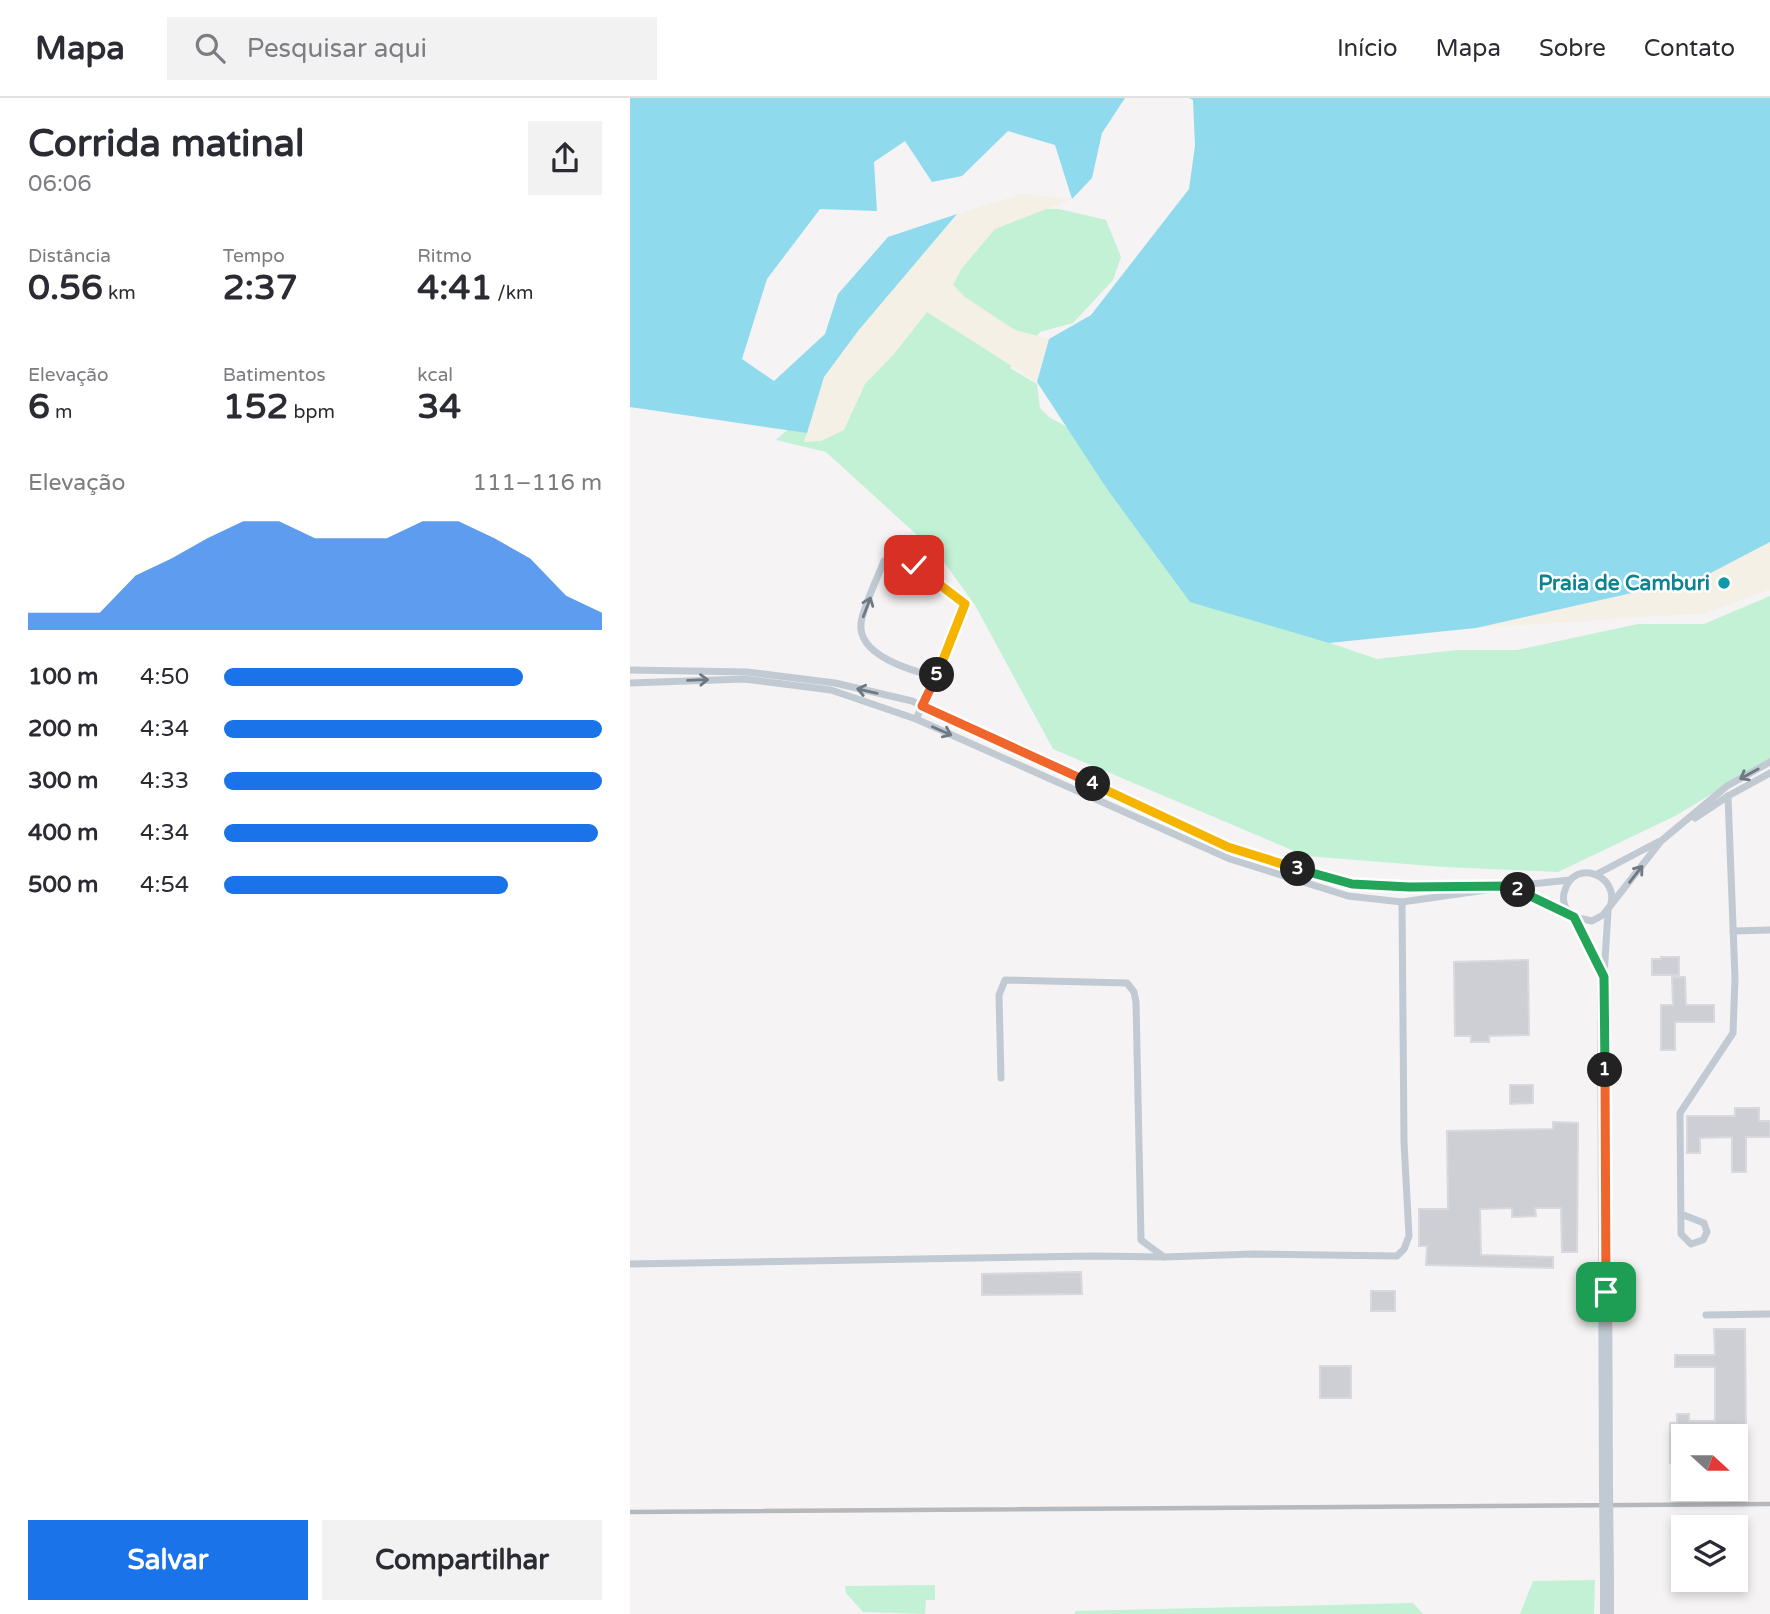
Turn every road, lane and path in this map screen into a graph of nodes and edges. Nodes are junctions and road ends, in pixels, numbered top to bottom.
1 (630, 670) edge
2 (936, 677) junction
3 (630, 683) edge
4 (922, 706) junction
5 (916, 719) junction
6 (1770, 762) edge
7 (1770, 773) edge
8 (1728, 796) junction
9 (1661, 841) junction
10 (1597, 874) junction
11 (1570, 880) junction
12 (1509, 886) junction
13 (1402, 902) junction
14 (1609, 909) junction
15 (1572, 916) junction
16 (1770, 930) edge
17 (1733, 931) junction
18 (1604, 977) junction
19 (1001, 1078) dead end
20 (1681, 1214) junction
21 (1164, 1257) junction
22 (630, 1264) edge
23 (1770, 1314) edge
24 (1706, 1315) dead end
25 (1607, 1614) edge

4 -> 1 lane
2 -> 2 lane
2 - 4 lane
3 -> 5 lane
4 - 5 lane
4 - 12 lane
5 -> 13 lane
6 -> 9 lane
7 - 8 lane
8 - 9 lane
8 - 17 lane
9 - 10 lane
14 -> 9 lane
10 - 11 lane
10 - 14 lane
11 - 12 lane
11 - 15 lane
12 - 13 lane
12 - 15 lane
13 - 21 lane
14 - 15 lane
14 - 18 lane
15 - 18 lane
16 - 17 lane
17 - 20 lane
18 - 25 street, bridge
19 - 21 lane
20 - 20 lane
21 - 22 lane
23 - 24 lane

